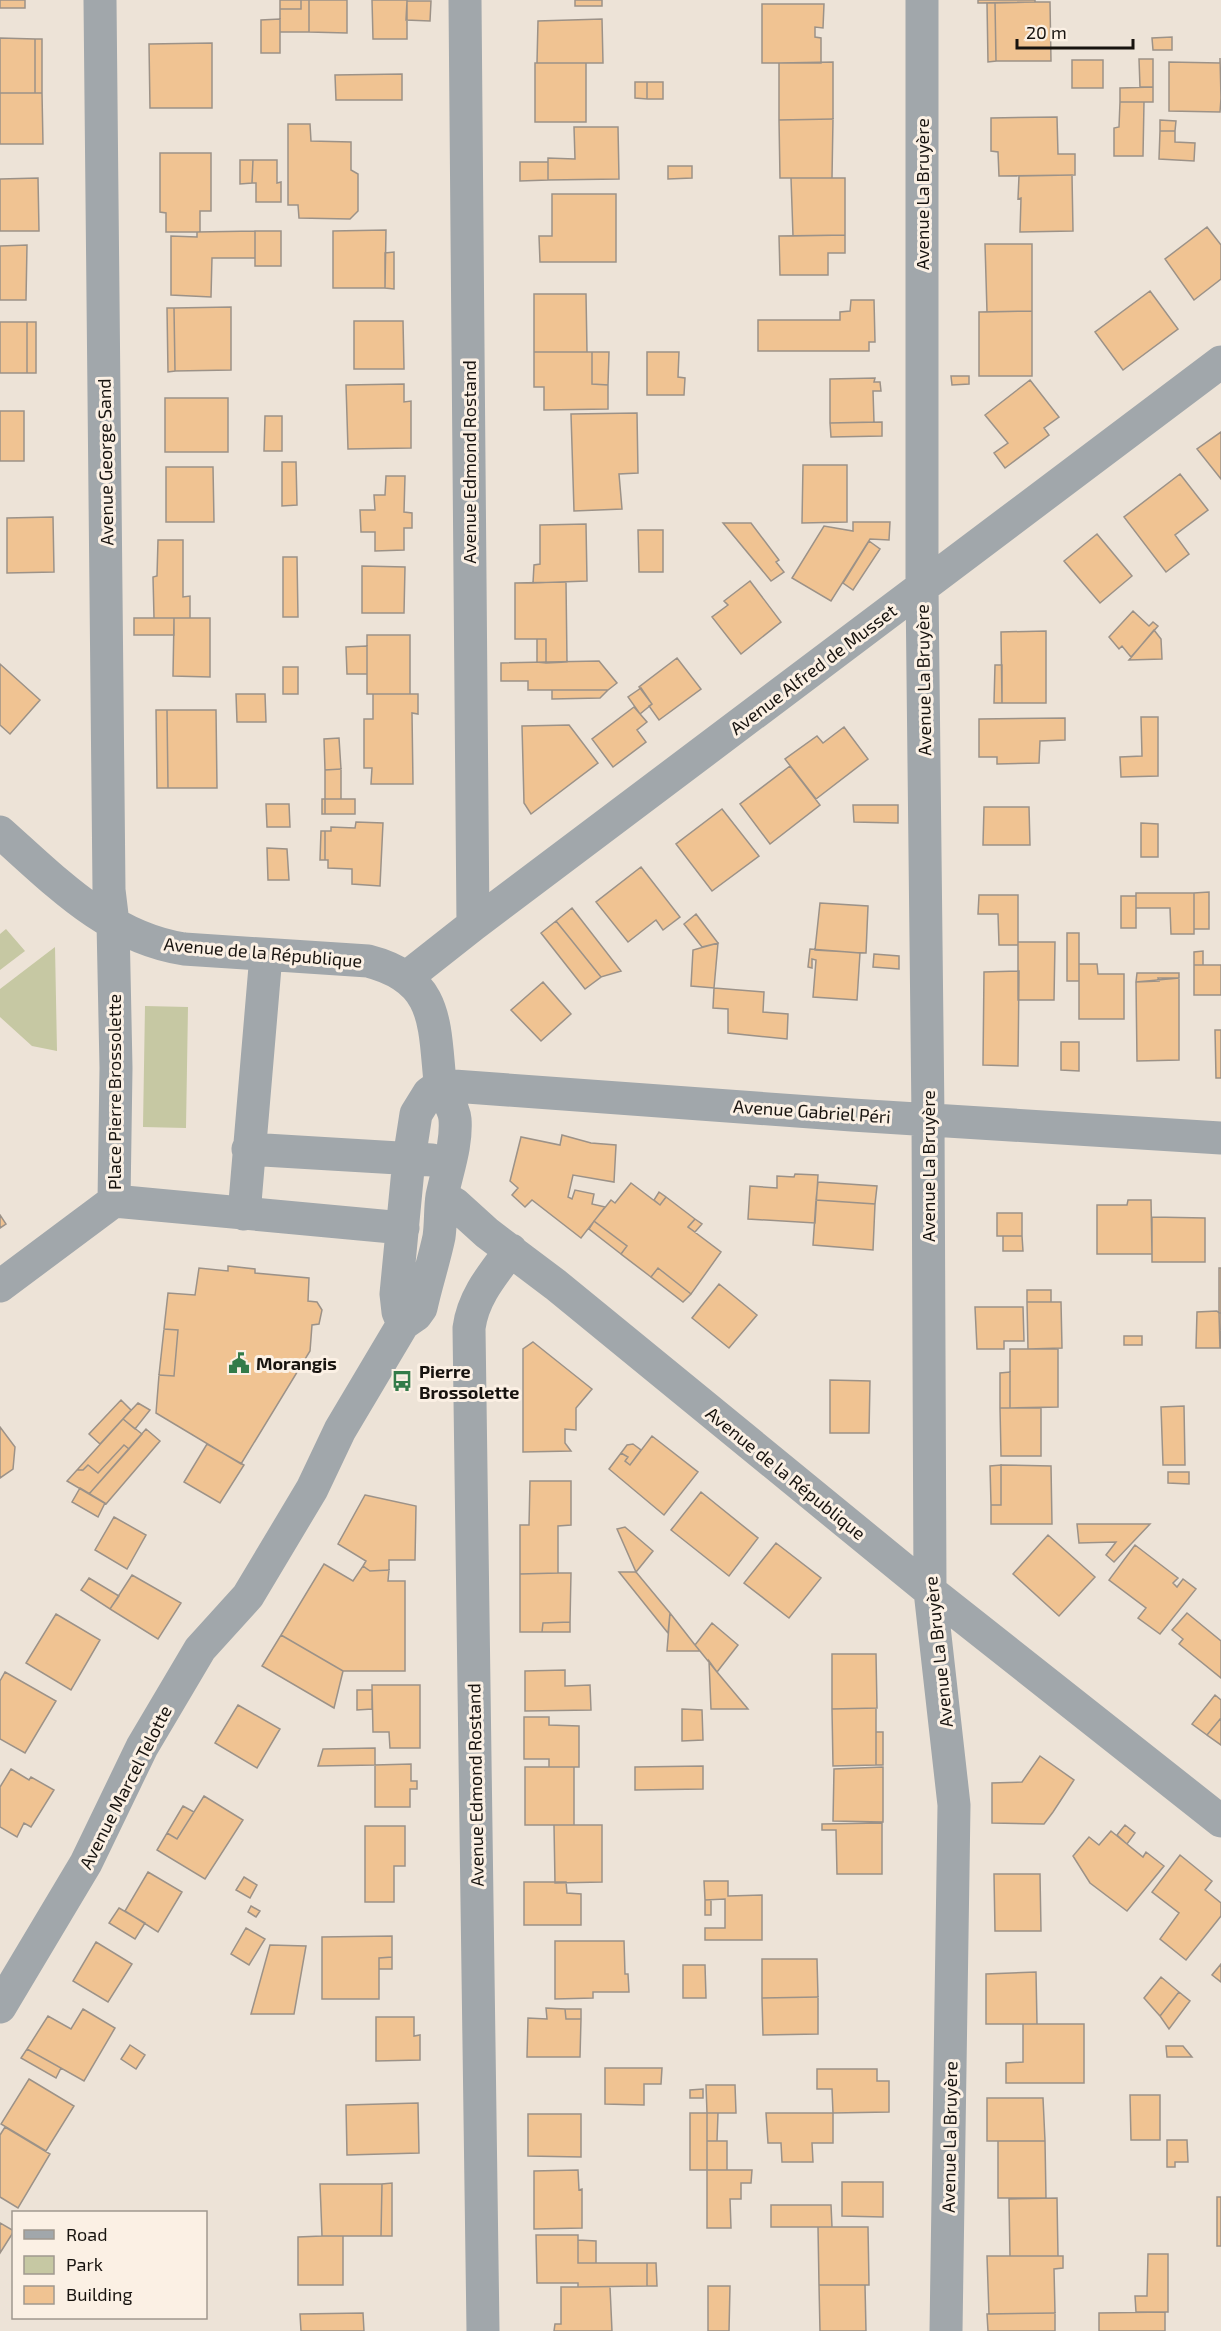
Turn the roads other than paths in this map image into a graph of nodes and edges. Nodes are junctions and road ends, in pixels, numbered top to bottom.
1 (100, 0) edge
2 (465, 0) edge
3 (922, 0) edge
4 (1221, 362) edge
5 (922, 586) junction
6 (0, 832) edge
7 (113, 923) junction
8 (473, 924) junction
9 (266, 955) junction
10 (407, 977) junction
11 (440, 1085) junction
12 (928, 1118) junction
13 (1221, 1138) edge
14 (248, 1149) junction
15 (450, 1161) junction
16 (408, 1173) junction
17 (442, 1196) junction
18 (114, 1201) junction
19 (244, 1214) junction
20 (403, 1228) junction
21 (511, 1250) junction
22 (0, 1286) edge
23 (403, 1324) junction
24 (930, 1591) junction
25 (1221, 1821) edge
26 (0, 2007) edge
27 (483, 2331) edge
28 (946, 2331) edge

1 - 7 street, Avenue George Sand
2 - 8 street, Avenue Edmond Rostand
3 - 5 street, Avenue La Bruyère
4 - 5 street, Avenue Alfred de Musset
5 - 8 street, Avenue Alfred de Musset
5 - 12 street, Avenue La Bruyère
6 - 7 street, Avenue de la République
7 - 9 street, Avenue de la République
7 - 18 street, Place Pierre Brossolette
8 - 10 street, Avenue Alfred de Musset
9 - 10 street, Avenue de la République
9 - 14 street
10 - 11 street, Avenue de la République
11 - 12 street, Avenue Gabriel Péri
11 - 15 street, Avenue de la République
11 - 16 street
12 - 13 street, Avenue Gabriel Péri
12 - 24 street, Avenue La Bruyère
14 - 16 street
14 - 19 street
15 - 16 street
15 - 17 street, Avenue de la République
16 - 20 street
17 - 21 street, Avenue de la République
17 - 23 street, Avenue Marcel Telotte
18 - 19 street, Place Pierre Brossolette
18 - 22 street
19 - 20 street, Place Pierre Brossolette
20 - 23 street
21 - 24 street, Avenue de la République
21 - 27 street, Avenue Edmond Rostand
23 - 26 street, Avenue Marcel Telotte
24 - 25 street, Avenue de la République
24 - 28 street, Avenue La Bruyère

